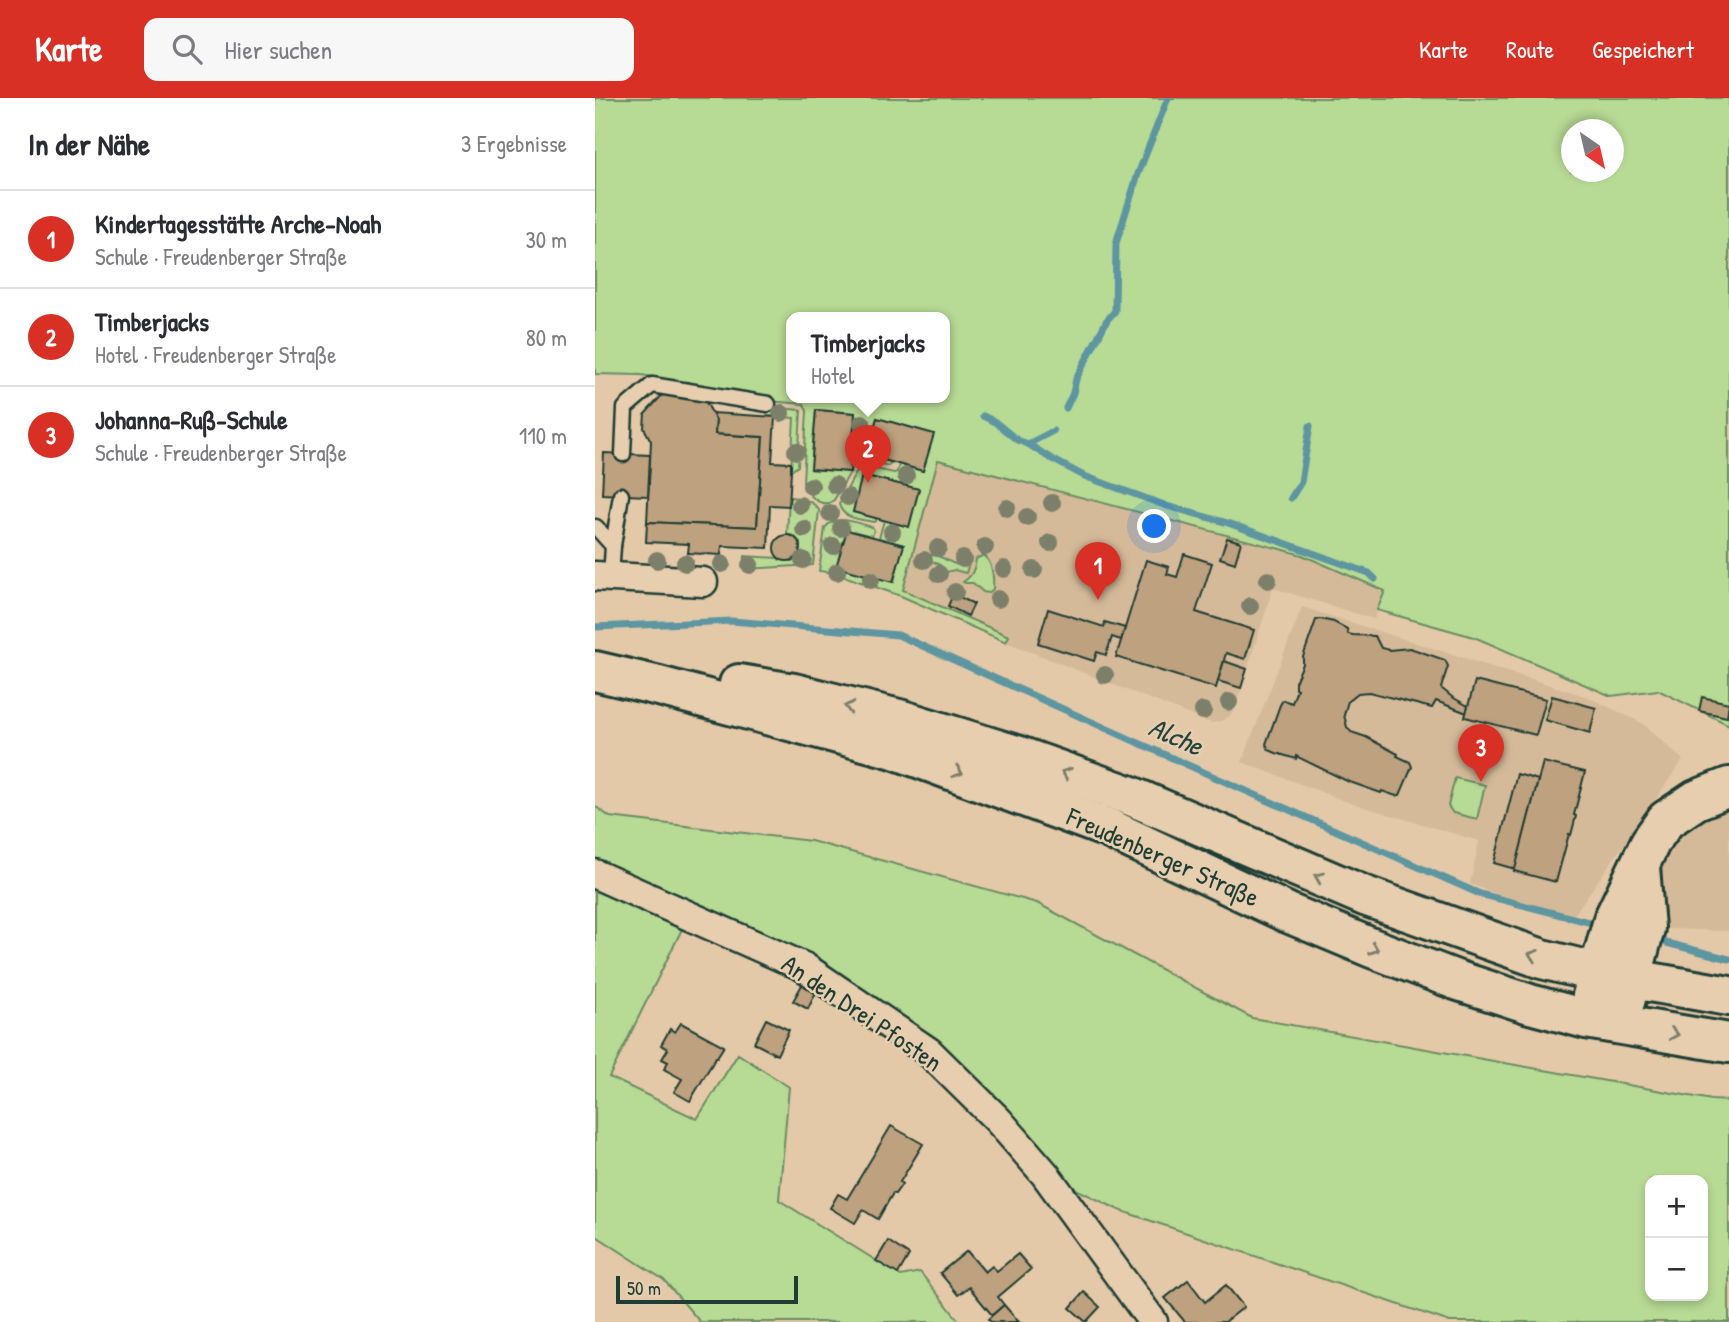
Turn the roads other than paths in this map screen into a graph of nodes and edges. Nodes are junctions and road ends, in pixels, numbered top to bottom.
1 (768, 404) dead end
2 (623, 454) dead end
3 (621, 495) dead end
4 (596, 527) edge
5 (613, 546) junction
6 (603, 577) edge
7 (703, 582) dead end
8 (595, 670) edge
9 (1729, 787) edge
10 (595, 874) edge
11 (1615, 976) junction
12 (1729, 996) edge
13 (1602, 1021) junction
14 (1729, 1043) edge
15 (1153, 1322) edge

1 - 2 lane
3 - 5 lane
4 - 5 lane
5 - 6 lane
6 - 7 street
11 -> 8 main road, Freudenberger Straße
8 -> 13 main road, Freudenberger Straße
9 - 11 main road
10 - 15 street, An den Drei Pfosten
11 - 12 main road, Freudenberger Straße
11 - 13 main road
13 -> 14 main road, Freudenberger Straße

